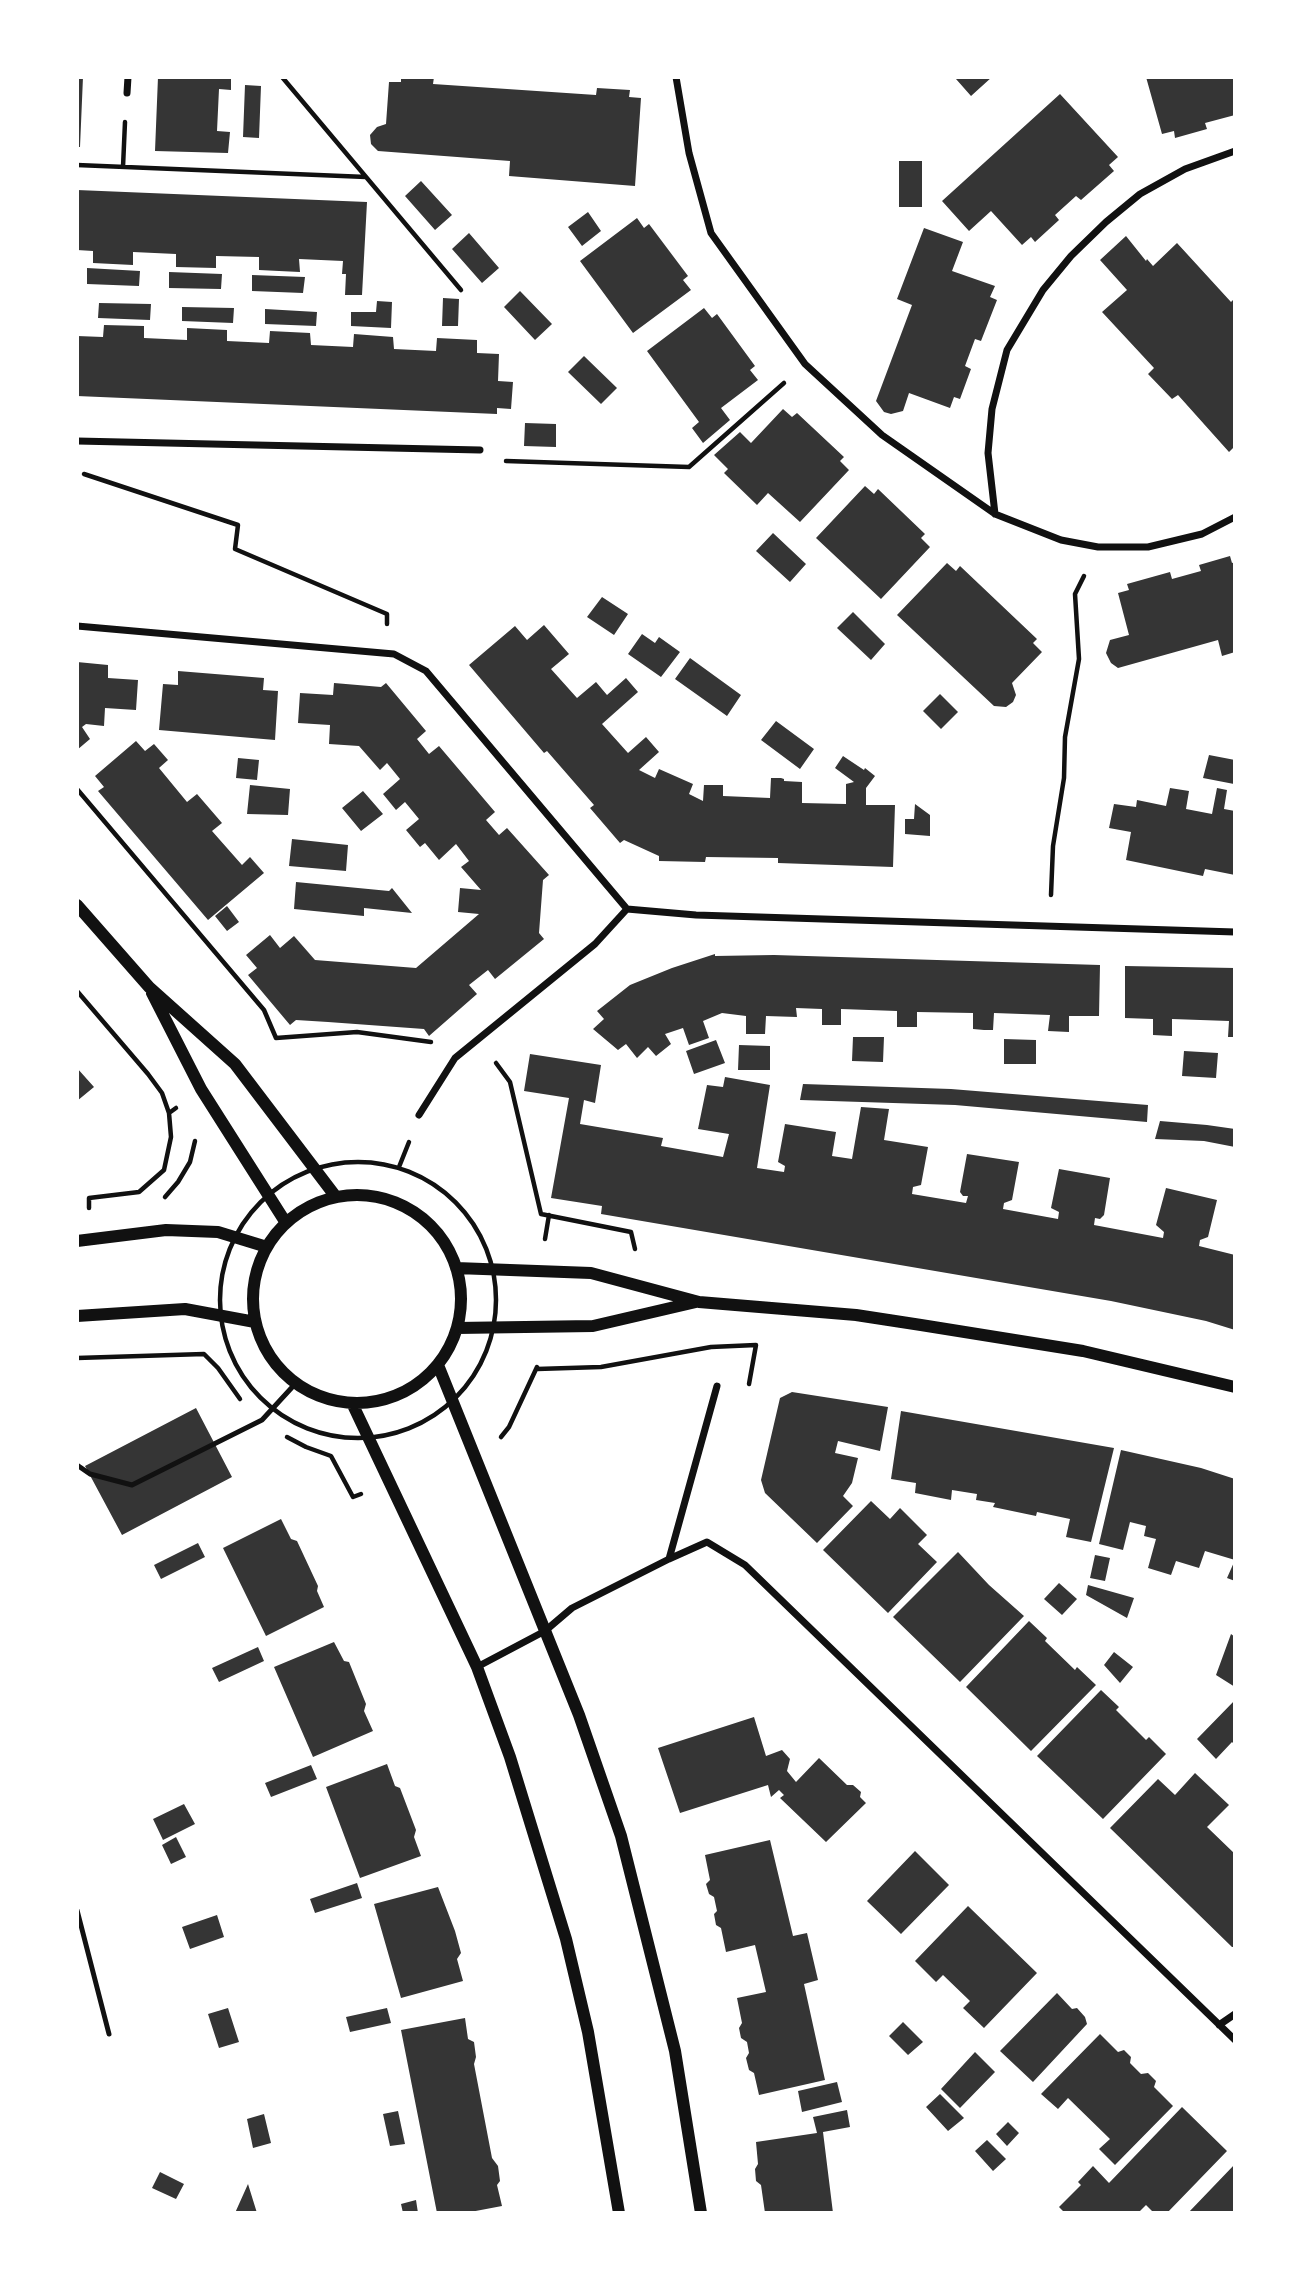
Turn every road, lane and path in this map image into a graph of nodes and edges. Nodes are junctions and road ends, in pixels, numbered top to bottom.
1 (128, 77) edge
2 (282, 77) edge
3 (676, 77) edge
4 (127, 93) joint
5 (1235, 151) edge
6 (77, 165) edge
7 (123, 167) junction
8 (366, 177) junction
9 (461, 290) dead end
10 (805, 365) junction
11 (77, 441) edge
12 (480, 450) joint
13 (77, 471) edge
14 (995, 514) junction
15 (1235, 517) edge
16 (1098, 547) junction
17 (387, 614) dead end
18 (77, 626) edge
19 (77, 789) edge
20 (1051, 892) dead end
21 (77, 905) edge
22 (626, 909) junction
23 (1235, 932) edge
24 (149, 987) junction
25 (77, 990) edge
26 (479, 1040) junction
27 (455, 1058) junction
28 (169, 1112) dead end
29 (419, 1115) dead end
30 (196, 1136) dead end
31 (314, 1168) junction
32 (267, 1195) junction
33 (336, 1197) junction
34 (161, 1203) dead end
35 (549, 1215) junction
36 (286, 1223) junction
37 (235, 1237) junction
38 (77, 1241) edge
39 (544, 1243) dead end
40 (267, 1247) junction
41 (635, 1249) dead end
42 (456, 1268) junction
43 (494, 1269) junction
44 (699, 1302) junction
45 (221, 1315) junction
46 (77, 1316) edge
47 (255, 1322) junction
48 (457, 1328) junction
49 (494, 1328) junction
50 (542, 1328) junction
51 (756, 1346) dead end
52 (129, 1357) dead end
53 (77, 1358) edge
54 (438, 1365) junction
55 (537, 1369) junction
56 (296, 1384) junction
57 (717, 1386) dead end
58 (1235, 1387) edge
59 (452, 1401) junction
60 (352, 1404) junction
61 (273, 1409) junction
62 (368, 1438) junction
63 (472, 1449) junction
64 (77, 1465) edge
65 (668, 1559) junction
66 (545, 1631) junction
67 (477, 1667) junction
68 (77, 1910) edge
69 (1235, 2014) edge
70 (1219, 2025) junction
71 (108, 2034) dead end
72 (1235, 2040) edge
73 (620, 2213) edge
74 (701, 2213) edge

1 - 4 street
2 - 8 path
3 - 10 street
4 - 7 path
5 - 14 street
6 - 7 path
7 - 8 path
8 - 9 path
10 - 12 path
10 - 14 street
11 - 12 street
13 - 17 path
14 - 16 street
15 - 16 street
16 - 20 path
18 - 22 street
19 - 27 path
21 - 24 street
22 - 23 street
22 - 26 street
24 - 31 street
24 - 32 street
25 - 28 path
26 - 27 street
26 - 35 path
27 - 29 street
30 - 34 path
31 - 32 path
31 - 33 street
31 - 43 path
32 - 36 street
32 - 37 path
33 - 36 street
33 - 42 street
35 - 39 path
35 - 41 path
36 - 40 street
37 - 38 street
37 - 40 street
37 - 45 path
40 - 47 street
42 - 43 street
42 - 48 street
43 - 44 street
43 - 49 path
44 - 50 street
44 - 58 street
45 - 46 street
45 - 47 street
45 - 61 path
47 - 56 street
48 - 49 street
48 - 54 street
49 - 50 street
49 - 59 path
50 - 55 path
51 - 55 path
52 - 53 path
54 - 59 street
54 - 60 street
55 - 63 path
56 - 60 street
56 - 61 lane
57 - 65 street
59 - 62 path
59 - 63 street
60 - 62 street
61 - 62 path
61 - 64 lane
62 - 67 street
63 - 66 street
65 - 66 street
65 - 70 street
66 - 67 street
66 - 74 street
67 - 73 street
68 - 71 lane
69 - 70 street
70 - 72 street

